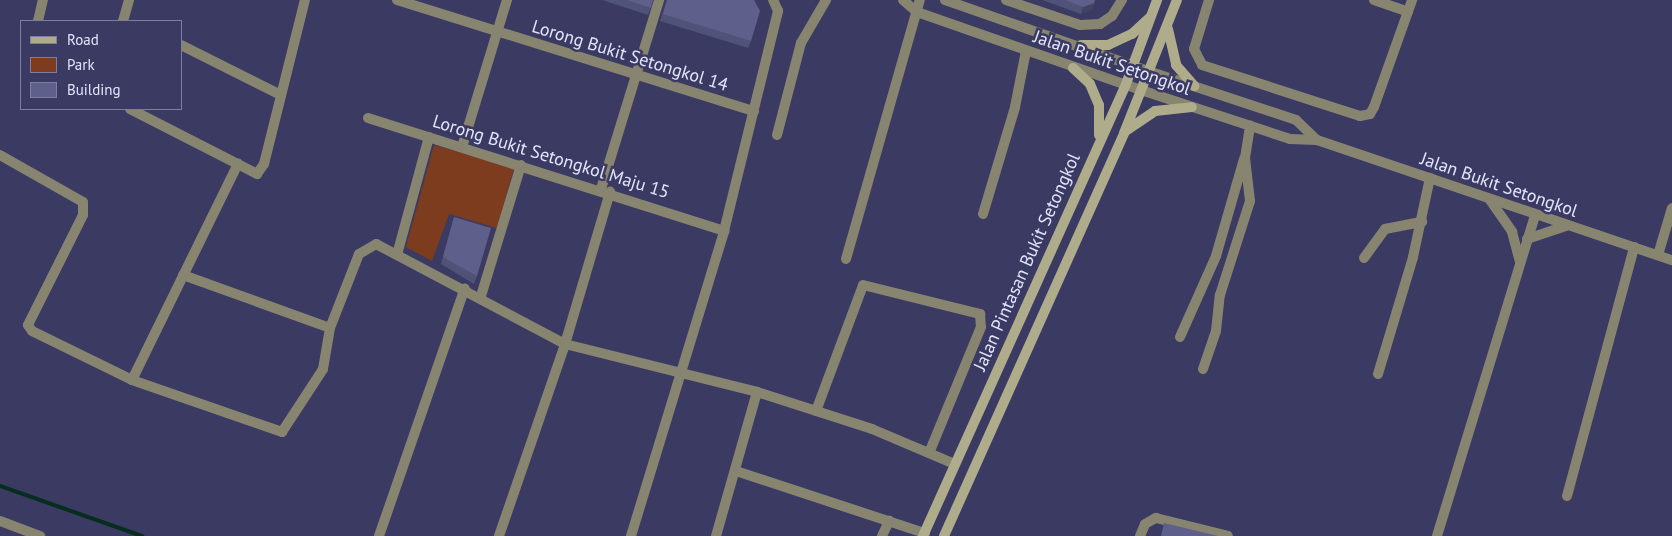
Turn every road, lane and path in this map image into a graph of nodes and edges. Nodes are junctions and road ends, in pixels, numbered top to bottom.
1 (43, 0) edge
2 (129, 0) edge
3 (304, 0) edge
4 (397, 0) edge
5 (507, 0) edge
6 (659, 0) edge
7 (773, 0) edge
8 (826, 0) edge
9 (903, 0) edge
10 (920, 0) edge
11 (945, 0) edge
12 (1006, 0) edge
13 (1122, 0) edge
14 (1157, 0) edge
15 (1177, 0) edge
16 (1209, 0) edge
17 (1374, 0) edge
18 (1412, 0) edge
19 (917, 12) junction
20 (1408, 12) junction
21 (1152, 15) junction
22 (38, 20) edge
23 (123, 20) edge
24 (1168, 25) junction
25 (497, 31) junction
26 (1081, 45) junction
27 (182, 46) edge
28 (1026, 51) junction
29 (1133, 65) junction
30 (1073, 68) junction
31 (1148, 71) junction
32 (636, 74) junction
33 (1126, 84) junction
34 (1194, 86) junction
35 (1141, 90) junction
36 (279, 94) junction
37 (1192, 107) junction
38 (132, 110) edge
39 (754, 111) junction
40 (368, 118) dead end
41 (1250, 125) junction
42 (1124, 133) junction
43 (778, 135) dead end
44 (429, 137) junction
45 (1317, 140) junction
46 (462, 147) junction
47 (1095, 150) junction
48 (0, 155) edge
49 (1245, 158) junction
50 (238, 164) junction
51 (521, 165) junction
52 (1430, 178) junction
53 (606, 191) junction
54 (1490, 200) junction
55 (1672, 208) edge
56 (983, 214) dead end
57 (1534, 215) junction
58 (1422, 222) junction
59 (1566, 226) junction
60 (724, 231) junction
61 (1527, 239) junction
62 (1634, 247) junction
63 (398, 251) junction
64 (1658, 255) junction
65 (1364, 258) dead end
66 (846, 259) dead end
67 (1672, 260) edge
68 (1520, 263) junction
69 (183, 275) junction
70 (465, 288) junction
71 (481, 296) junction
72 (330, 328) junction
73 (1180, 337) dead end
74 (565, 344) junction
75 (1203, 369) dead end
76 (681, 371) junction
77 (1378, 374) dead end
78 (132, 380) junction
79 (757, 392) junction
80 (816, 411) junction
81 (929, 453) junction
82 (956, 464) junction
83 (736, 471) junction
84 (1567, 496) dead end
85 (0, 521) edge
86 (889, 521) junction
87 (924, 534) edge
88 (40, 536) edge
89 (379, 536) edge
90 (499, 536) edge
91 (631, 536) edge
92 (716, 536) edge
93 (882, 536) edge
94 (944, 536) edge
95 (1140, 536) edge
96 (1228, 536) edge
97 (1437, 536) edge

1 - 22 street
2 - 23 street
3 - 36 street
4 - 25 street, Lorong Bukit Setongkol 14
5 - 25 street
6 - 32 street
7 - 39 street
8 - 43 street
9 - 19 street, Jalan Bukit Setongkol
10 - 19 street
11 - 26 street, Jalan Bukit Setongkol
12 - 13 street
14 - 21 main road, Jalan Pintasan Bukit Setongkol
15 - 24 main road, Jalan Pintasan Bukit Setongkol
16 - 20 street
17 - 20 street
18 - 20 street
19 - 28 street, Jalan Bukit Setongkol
19 - 66 street
21 - 26 main road
21 - 29 main road, Jalan Pintasan Bukit Setongkol
24 - 31 main road, Jalan Pintasan Bukit Setongkol
24 - 34 main road
25 - 32 street, Lorong Bukit Setongkol 14
25 - 46 street
26 - 29 street, Jalan Bukit Setongkol
27 - 36 street
28 - 30 street, Jalan Bukit Setongkol
28 - 56 street
29 - 31 street, Jalan Bukit Setongkol
29 - 33 main road, Jalan Pintasan Bukit Setongkol
30 - 33 street, Jalan Bukit Setongkol
30 - 47 main road
31 - 34 street, Jalan Bukit Setongkol
31 - 35 main road, Jalan Pintasan Bukit Setongkol
32 - 39 street, Lorong Bukit Setongkol 14
32 - 53 street
33 - 35 street, Jalan Bukit Setongkol
33 - 47 main road, Jalan Pintasan Bukit Setongkol
34 - 45 street, Jalan Bukit Setongkol
35 - 37 street, Jalan Bukit Setongkol
35 - 42 main road, Jalan Pintasan Bukit Setongkol
36 - 50 street
37 - 41 street, Jalan Bukit Setongkol
37 - 42 main road
38 - 50 street
39 - 60 street
40 - 44 street, Lorong Bukit Setongkol Maju 15
41 - 45 street, Jalan Bukit Setongkol
41 - 49 street
42 - 94 main road, Jalan Pintasan Bukit Setongkol
44 - 46 street, Lorong Bukit Setongkol Maju 15
44 - 63 street
45 - 52 street, Jalan Bukit Setongkol
46 - 51 street, Lorong Bukit Setongkol Maju 15
47 - 82 main road, Jalan Pintasan Bukit Setongkol
48 - 78 street
49 - 73 street
49 - 75 street
50 - 69 street
51 - 53 street, Lorong Bukit Setongkol Maju 15
51 - 71 street
52 - 54 street, Jalan Bukit Setongkol
52 - 58 street
53 - 60 street, Lorong Bukit Setongkol Maju 15
53 - 74 street
54 - 57 street, Jalan Bukit Setongkol
54 - 68 street
55 - 64 street
57 - 59 street, Jalan Bukit Setongkol
57 - 61 street
58 - 65 street
58 - 77 street
59 - 61 street
59 - 62 street, Jalan Bukit Setongkol
60 - 76 street
61 - 68 street
62 - 64 street, Jalan Bukit Setongkol
62 - 84 street
63 - 70 street
63 - 72 street
64 - 67 street, Jalan Bukit Setongkol
68 - 97 street
69 - 72 street
69 - 78 street
70 - 71 street
70 - 89 street
71 - 74 street
72 - 78 street
74 - 76 street
74 - 90 street
76 - 79 street
76 - 91 street
79 - 80 street
79 - 83 street
80 - 81 street
80 - 81 street
81 - 82 street
82 - 87 main road, Jalan Pintasan Bukit Setongkol
83 - 86 street
83 - 92 street
85 - 88 street
86 - 87 street
86 - 93 street
95 - 96 street

